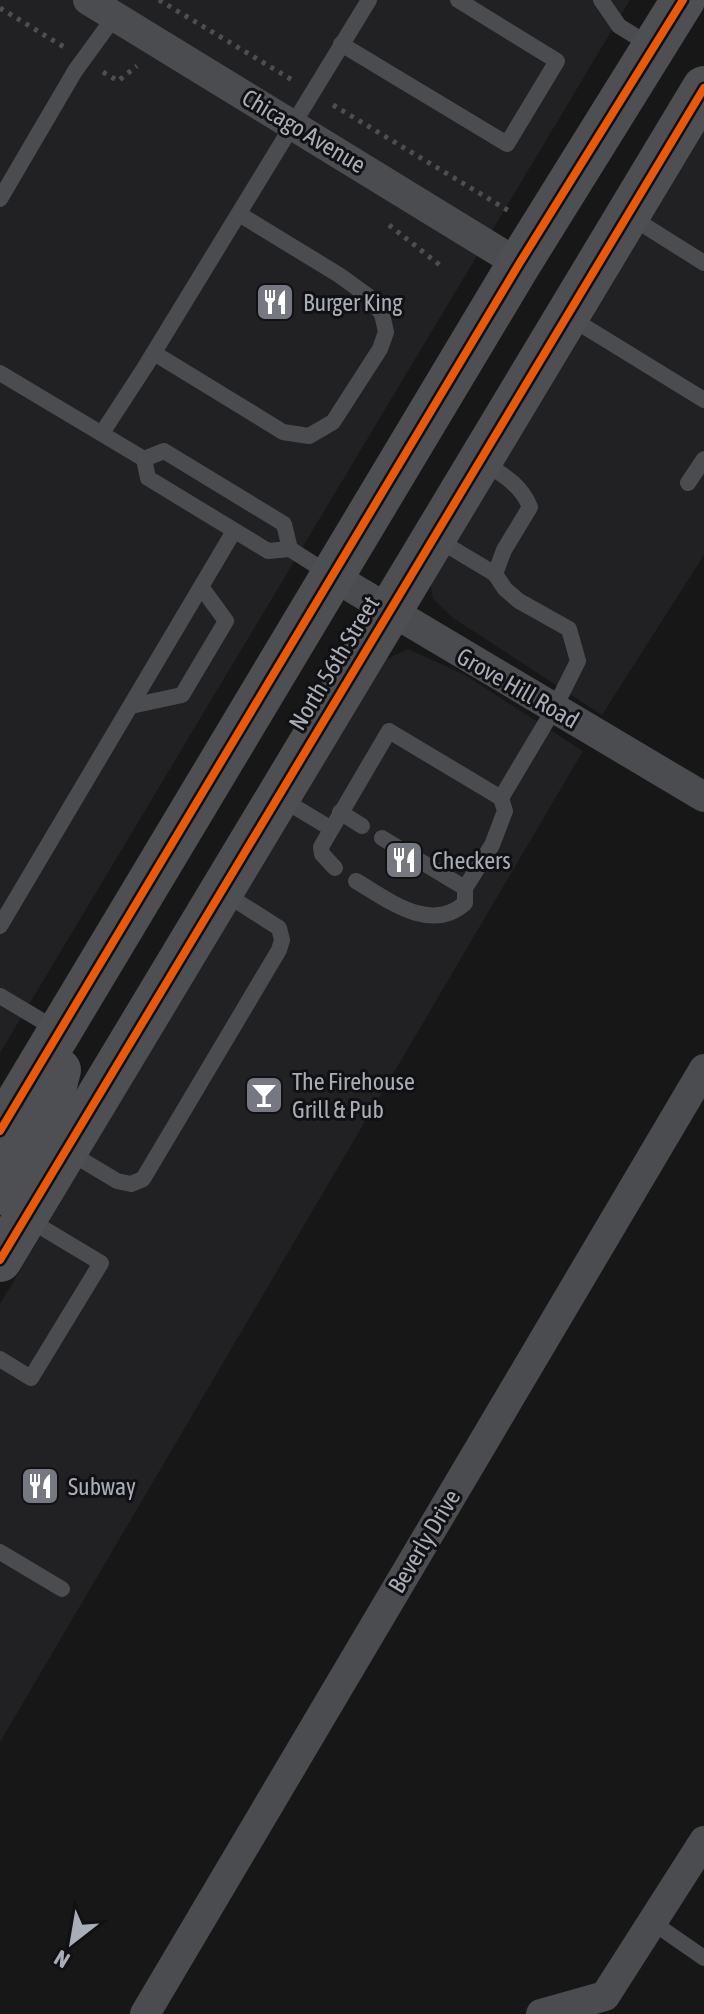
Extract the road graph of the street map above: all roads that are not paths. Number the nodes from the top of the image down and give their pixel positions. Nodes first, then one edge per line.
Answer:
1 (88, 0) edge
2 (369, 0) edge
3 (458, 0) edge
4 (601, 0) edge
5 (683, 0) edge
6 (115, 16) junction
7 (341, 44) junction
8 (654, 47) junction
9 (704, 88) edge
10 (293, 125) junction
11 (0, 199) edge
12 (239, 214) junction
13 (628, 215) junction
14 (704, 263) edge
15 (519, 264) junction
16 (567, 315) junction
17 (154, 353) junction
18 (0, 373) edge
19 (704, 400) edge
20 (102, 433) junction
21 (144, 459) junction
22 (704, 459) edge
23 (479, 460) junction
24 (688, 483) dead end
25 (234, 531) junction
26 (433, 537) junction
27 (290, 549) junction
28 (495, 574) junction
29 (334, 577) junction
30 (202, 588) junction
31 (389, 611) junction
32 (131, 706) junction
33 (554, 709) junction
34 (278, 796) junction
35 (704, 797) edge
36 (501, 798) junction
37 (340, 812) junction
38 (362, 826) dead end
39 (330, 828) junction
40 (382, 838) dead end
41 (335, 868) dead end
42 (356, 881) dead end
43 (465, 888) junction
44 (221, 891) junction
45 (0, 926) edge
46 (0, 996) edge
47 (60, 1031) junction
48 (704, 1069) edge
49 (0, 1131) edge
50 (65, 1151) junction
51 (13, 1205) edge
52 (0, 1260) edge
53 (0, 1359) edge
54 (0, 1552) edge
55 (62, 1589) dead end
56 (704, 1841) edge
57 (652, 1922) junction
58 (704, 1958) edge
59 (607, 2005) edge
60 (145, 2014) edge
61 (541, 2014) edge

1 - 6 street, Chicago Avenue
2 - 7 lane
3 - 7 lane
4 - 8 lane
5 - 8 main road, North 56th Street
6 - 10 street, Chicago Avenue
6 - 11 lane
7 - 10 lane
8 - 15 main road, North 56th Street
9 - 13 main road, North 56th Street
10 - 12 lane
10 - 15 street, Chicago Avenue
12 - 17 lane
12 - 17 lane
13 - 14 lane
13 - 16 main road, North 56th Street
15 - 29 main road, North 56th Street
16 - 19 lane
16 - 23 main road, North 56th Street
17 - 20 lane
18 - 20 lane
20 - 21 lane
21 - 25 lane
21 - 27 lane
22 - 24 lane
23 - 26 main road, North 56th Street
23 - 28 lane
25 - 27 lane
25 - 30 lane
26 - 28 lane
26 - 31 main road, North 56th Street
27 - 29 lane
28 - 33 lane
29 - 31 street, Grove Hill Road
29 - 47 main road, North 56th Street
30 - 32 lane
30 - 32 lane
31 - 33 street, Grove Hill Road
31 - 34 main road, North 56th Street
32 - 45 lane
33 - 35 street, Grove Hill Road
33 - 36 lane
34 - 39 lane
34 - 44 main road, North 56th Street
36 - 37 lane
36 - 43 lane
37 - 38 lane
37 - 39 lane
39 - 41 lane
40 - 43 lane
42 - 43 lane
44 - 50 main road, North 56th Street
44 - 50 lane
46 - 47 lane
47 - 49 main road, North 56th Street
47 - 51 main road
48 - 60 street, Beverly Drive
50 - 51 main road, North 56th Street
51 - 52 main road, North 56th Street
51 - 53 lane
54 - 55 lane
56 - 57 street
57 - 58 lane
57 - 59 street
59 - 61 street

